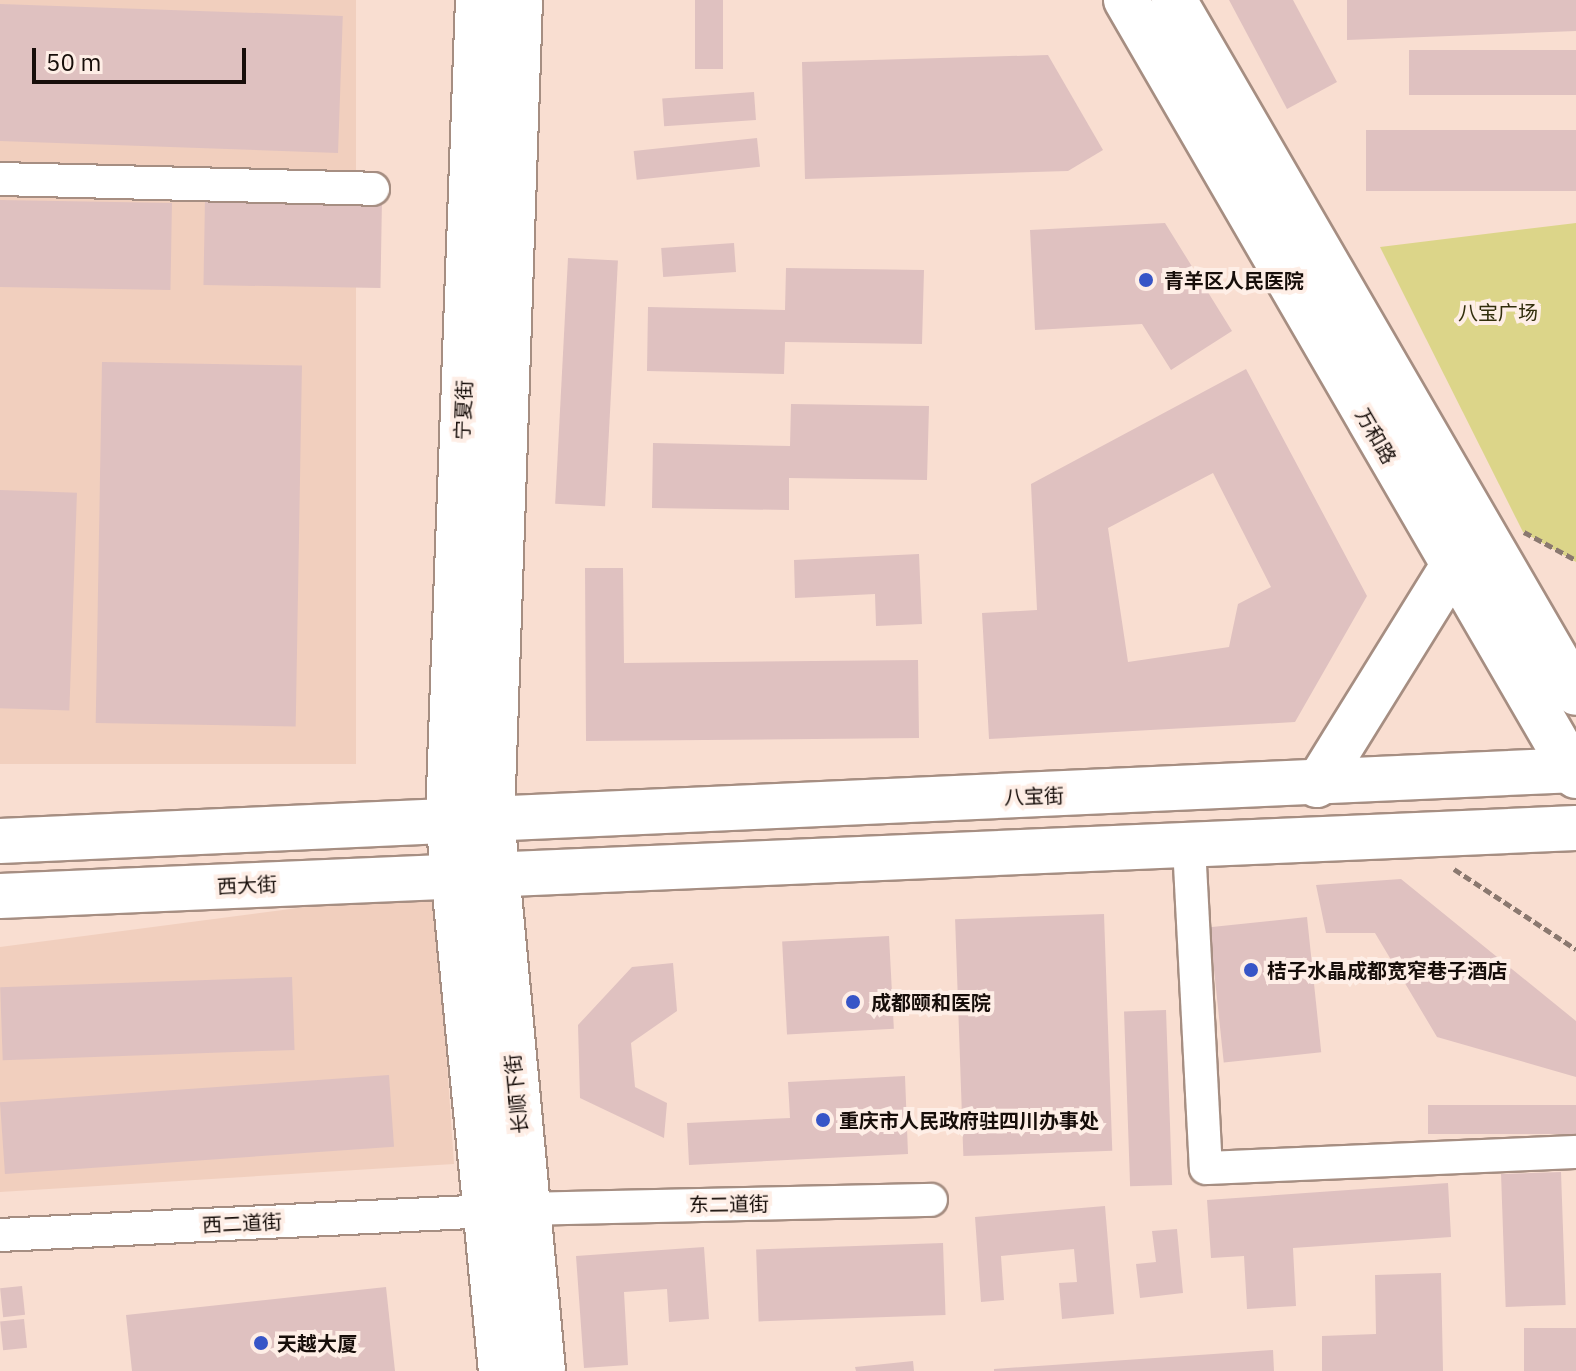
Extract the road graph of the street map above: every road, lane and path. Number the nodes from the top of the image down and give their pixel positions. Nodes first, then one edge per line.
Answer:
1 (478, 0) edge
2 (520, 0) edge
3 (1106, 0) edge
4 (1126, 0) edge
5 (1174, 0) edge
6 (1186, 0) edge
7 (1215, 70) junction
8 (1179, 94) junction
9 (0, 179) edge
10 (373, 189) dead end
11 (1452, 567) junction
12 (1576, 693) edge
13 (1575, 772) edge
14 (1317, 785) junction
15 (492, 817) junction
16 (448, 819) junction
17 (1576, 828) edge
18 (1407, 837) junction
19 (0, 841) edge
20 (1189, 846) junction
21 (473, 874) junction
22 (0, 896) edge
23 (1576, 949) edge
24 (1576, 1152) edge
25 (931, 1200) dead end
26 (527, 1209) junction
27 (483, 1211) junction
28 (0, 1235) edge
29 (501, 1371) edge
30 (543, 1371) edge

1 - 16 main road, 宁夏街
2 - 15 main road
3 - 8 main road, 万和路
4 - 8 main road, 万和路
5 - 7 main road
6 - 7 main road
7 - 12 main road
8 - 11 main road, 万和路
9 - 10 street
11 - 13 main road, 万和路
11 - 14 main road
13 - 14 main road, 八宝街
14 - 15 main road, 八宝街
15 - 16 main road
15 - 21 main road, 长顺下街
16 - 19 main road
16 - 21 main road, 长顺下街
17 - 18 main road
18 - 20 main road
18 - 23 path
20 - 21 main road
20 - 24 street
21 - 22 main road, 西大街
21 - 26 main road, 长顺下街
21 - 27 main road, 长顺下街
25 - 26 street, 东二道街
26 - 30 main road, 长顺下街
27 - 28 street, 西二道街
27 - 29 main road, 长顺下街

